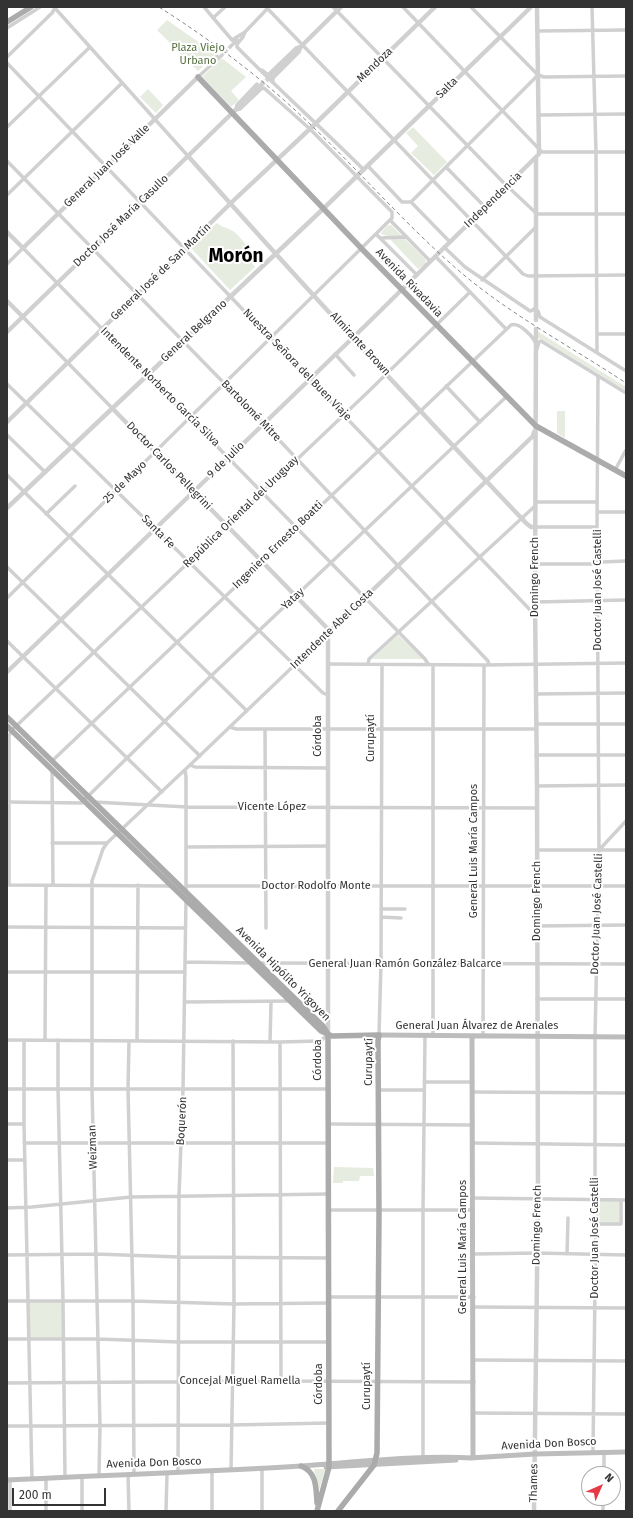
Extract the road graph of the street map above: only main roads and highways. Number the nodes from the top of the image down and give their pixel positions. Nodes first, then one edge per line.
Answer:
1 (32, 7) edge
2 (7, 22) edge
3 (198, 77) road end
4 (626, 476) edge
5 (7, 717) edge
6 (12, 727) edge
7 (85, 800) junction
8 (120, 831) junction
9 (186, 896) junction
10 (328, 1035) junction
11 (379, 1035) junction
12 (472, 1036) junction
13 (626, 1037) edge
14 (626, 1452) edge
15 (473, 1458) junction
16 (375, 1463) junction
17 (329, 1465) junction
18 (301, 1466) junction
19 (9, 1480) edge
20 (318, 1510) edge
21 (338, 1511) edge

1 - 2 main road
3 - 4 main road, Avenida Rivadavia
5 - 6 main road, Avenida Hipólito Yrigoyen
6 - 7 main road, Avenida Hipólito Yrigoyen
6 - 7 main road, Avenida Hipólito Yrigoyen
7 - 8 main road, Avenida Hipólito Yrigoyen
7 - 8 main road, Avenida Hipólito Yrigoyen
8 - 9 main road, Avenida Hipólito Yrigoyen
8 - 9 main road, Avenida Hipólito Yrigoyen
9 - 10 main road, Avenida Hipólito Yrigoyen
9 - 10 main road, Avenida Hipólito Yrigoyen
10 - 11 main road, General Juan Álvarez de Arenales
10 - 17 main road, Córdoba
11 - 12 main road, General Juan Álvarez de Arenales
11 - 16 main road, Curupaytí
12 - 13 main road, General Juan Álvarez de Arenales
12 - 15 main road, General Luis María Campos
14 - 15 main road, Avenida Don Bosco
15 - 16 main road, Avenida Don Bosco
15 - 16 main road, Avenida Don Bosco
16 - 17 main road, Avenida Don Bosco
16 - 21 main road
17 - 18 main road, Avenida Don Bosco
17 - 20 main road, Córdoba
18 - 19 main road, Avenida Don Bosco
18 - 20 main road

